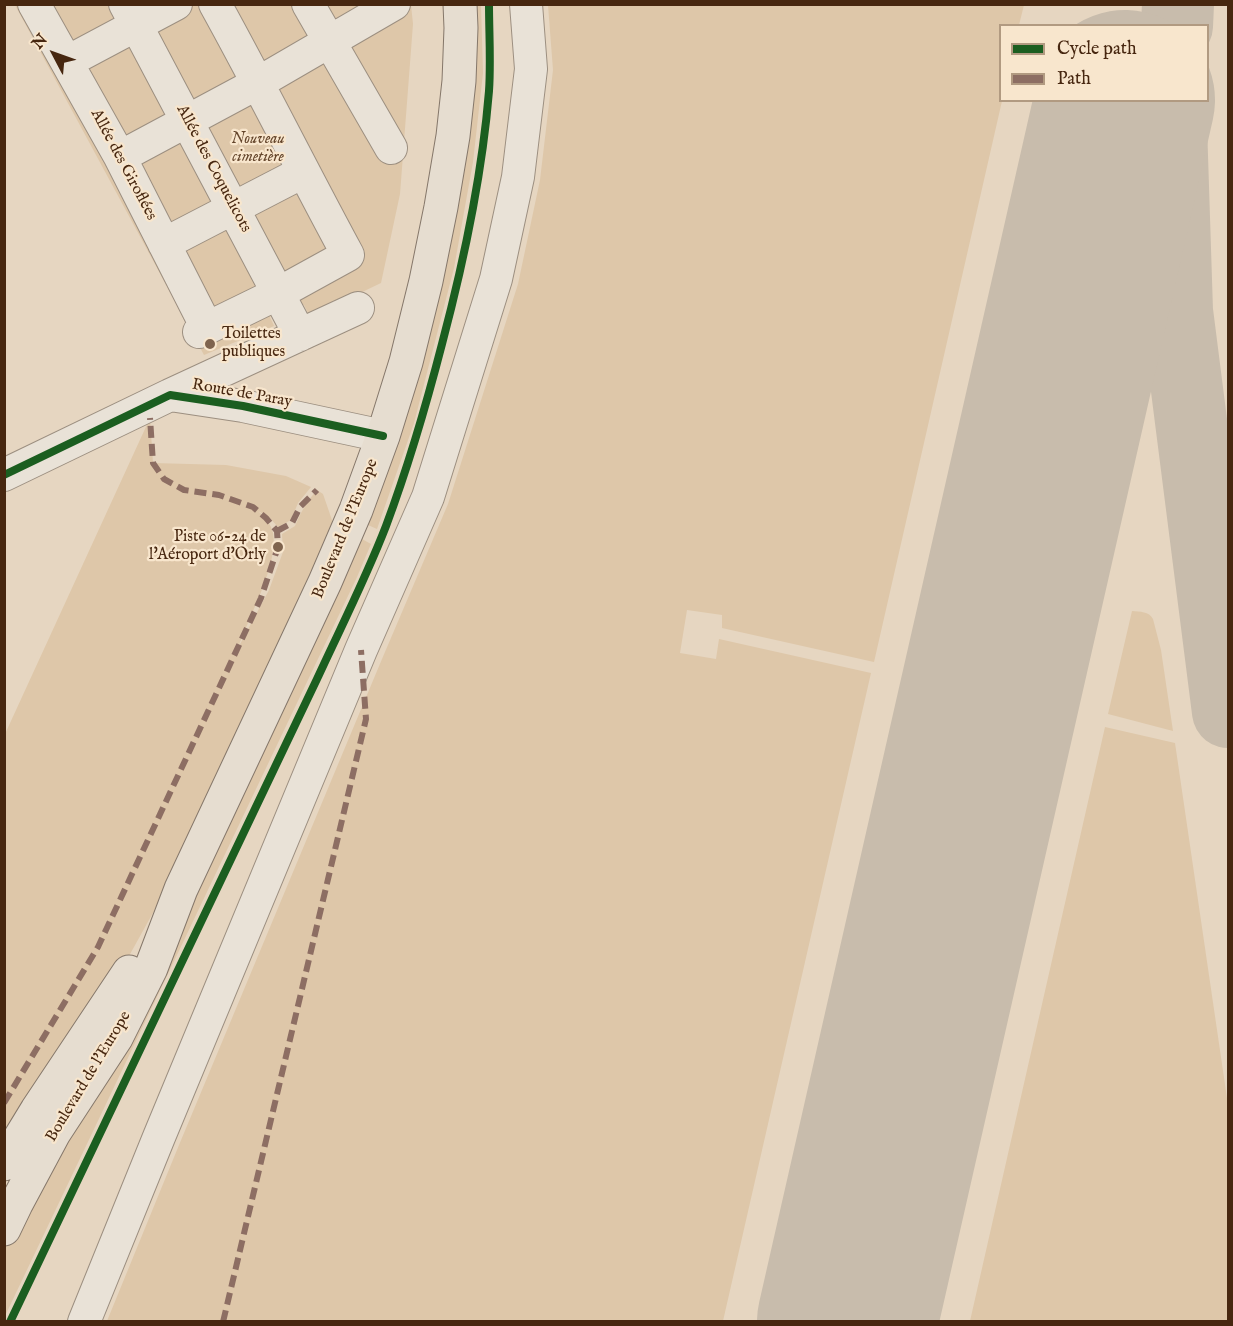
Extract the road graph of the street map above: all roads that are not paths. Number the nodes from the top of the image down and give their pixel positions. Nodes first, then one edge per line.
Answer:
1 (34, 4) edge
2 (176, 4) edge
3 (215, 4) edge
4 (308, 4) edge
5 (394, 4) edge
6 (460, 4) edge
7 (526, 4) edge
8 (130, 15) edge
9 (329, 42) junction
10 (67, 62) junction
11 (258, 83) junction
12 (187, 120) junction
13 (391, 148) dead end
14 (120, 157) junction
15 (303, 172) junction
16 (233, 208) junction
17 (164, 244) junction
18 (279, 294) junction
19 (358, 308) dead end
20 (300, 335) junction
21 (170, 395) junction
22 (383, 436) junction
23 (4, 475) edge
24 (181, 889) junction
25 (4, 1164) edge
26 (4, 1229) edge
27 (84, 1322) edge

1 - 10 street, Allée des Giroflées
2 - 8 street
3 - 11 street, Allée des Giroflées
4 - 9 street
5 - 9 street
6 - 22 main road, Boulevard de l'Europe
7 - 27 street
8 - 10 street
8 - 12 street, Allée des Coquelicots
9 - 11 street
9 - 13 street
10 - 14 street, Allée des Giroflées
11 - 12 street
11 - 15 street, Allée des Giroflées
12 - 14 street
12 - 16 street, Allée des Coquelicots
14 - 17 street, Allée des Giroflées
15 - 16 street
15 - 18 street, Allée des Giroflées
16 - 17 street
16 - 18 street, Allée des Coquelicots
17 - 18 street, Allée des Giroflées
18 - 20 street, Allée des Coquelicots
19 - 20 street, Route de Paray
20 - 21 street, Route de Paray
21 - 22 street, Route de Paray
21 - 23 street, Route de Paray
22 - 24 main road, Boulevard de l'Europe
24 - 25 main road, Boulevard de l'Europe
24 - 26 main road, Boulevard de l'Europe

